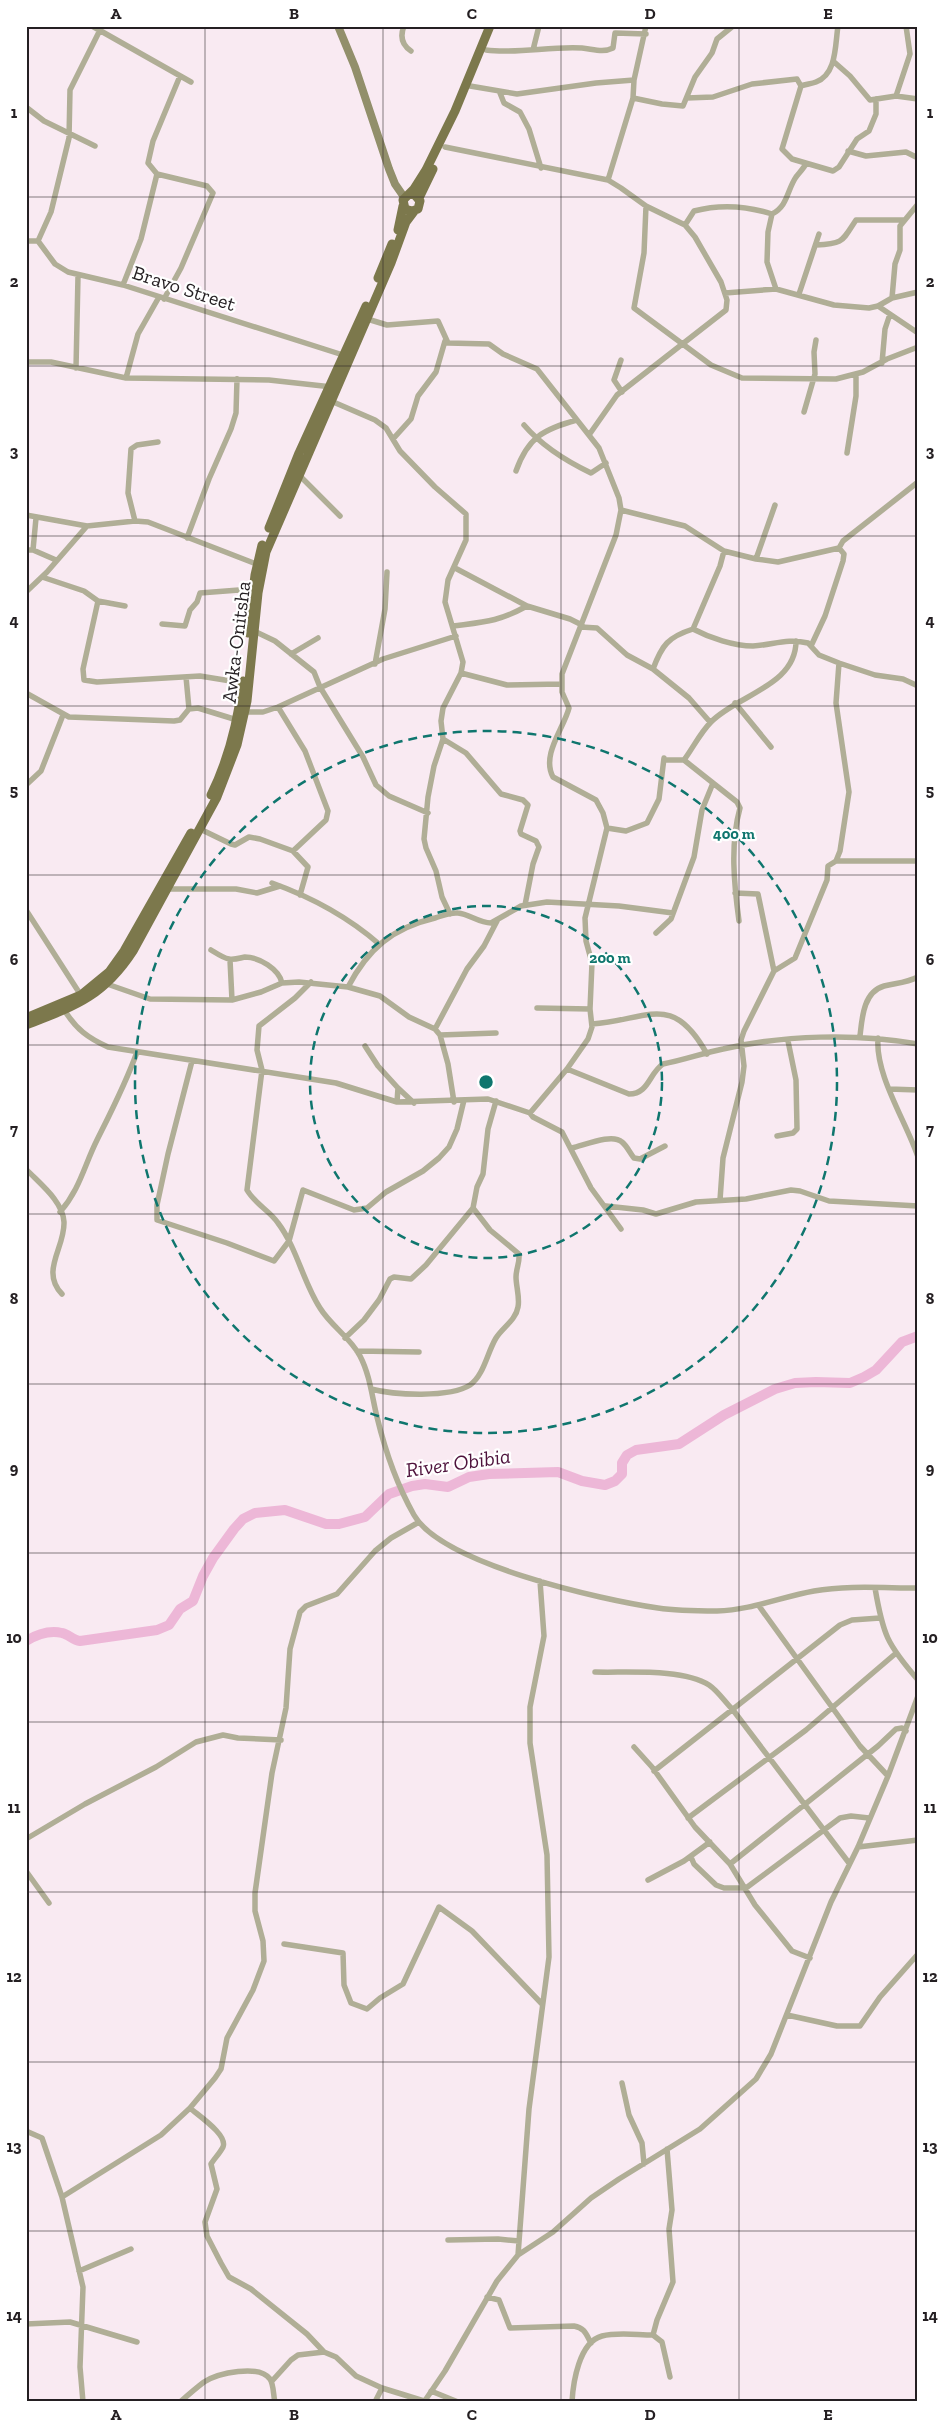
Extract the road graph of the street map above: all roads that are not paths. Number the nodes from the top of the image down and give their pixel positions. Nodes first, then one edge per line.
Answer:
1 (92, 26) edge
2 (338, 26) edge
3 (404, 26) edge
4 (490, 26) edge
5 (495, 26) edge
6 (539, 26) edge
7 (646, 26) edge
8 (733, 26) edge
9 (838, 26) edge
10 (906, 26) edge
11 (100, 30) junction
12 (646, 34) junction
13 (486, 50) junction
14 (533, 50) junction
15 (411, 51) dead end
16 (833, 61) junction
17 (180, 76) junction
18 (634, 80) junction
19 (191, 82) dead end
20 (470, 86) junction
21 (801, 86) junction
22 (500, 93) junction
23 (896, 96) junction
24 (633, 98) junction
25 (687, 98) junction
26 (876, 99) junction
27 (918, 99) edge
28 (26, 107) edge
29 (69, 132) junction
30 (95, 146) dead end
31 (445, 147) junction
32 (848, 151) junction
33 (918, 158) edge
34 (806, 164) junction
35 (541, 168) junction
36 (157, 174) junction
37 (608, 180) junction
38 (419, 198) junction
39 (406, 199) junction
40 (918, 204) edge
41 (646, 206) junction
42 (416, 210) junction
43 (772, 214) junction
44 (904, 220) junction
45 (685, 225) junction
46 (819, 234) dead end
47 (26, 240) edge
48 (38, 241) junction
49 (816, 245) junction
50 (78, 276) junction
51 (123, 285) junction
52 (776, 288) junction
53 (918, 292) edge
54 (725, 293) junction
55 (799, 294) junction
56 (161, 298) junction
57 (892, 298) junction
58 (878, 306) junction
59 (890, 314) junction
60 (364, 318) junction
61 (918, 334) edge
62 (816, 340) dead end
63 (445, 341) junction
64 (683, 343) junction
65 (918, 347) edge
66 (343, 355) junction
67 (621, 360) dead end
68 (26, 362) edge
69 (882, 363) junction
70 (76, 368) junction
71 (856, 374) junction
72 (126, 378) junction
73 (237, 379) junction
74 (813, 380) junction
75 (333, 387) junction
76 (622, 392) junction
77 (331, 401) junction
78 (804, 412) dead end
79 (577, 420) junction
80 (524, 425) dead end
81 (589, 435) junction
82 (534, 438) junction
83 (393, 439) junction
84 (158, 442) dead end
85 (847, 453) dead end
86 (606, 463) junction
87 (516, 471) dead end
88 (299, 475) junction
89 (917, 483) edge
90 (775, 504) dead end
91 (621, 510) junction
92 (26, 515) edge
93 (340, 516) dead end
94 (36, 518) junction
95 (136, 521) junction
96 (87, 526) junction
97 (187, 538) junction
98 (839, 548) junction
99 (30, 550) edge
100 (724, 551) junction
101 (756, 559) junction
102 (56, 560) junction
103 (260, 565) junction
104 (455, 568) junction
105 (387, 572) dead end
106 (42, 577) junction
107 (26, 592) edge
108 (252, 593) junction
109 (98, 601) junction
110 (125, 606) dead end
111 (527, 606) junction
112 (162, 624) dead end
113 (452, 626) junction
114 (581, 626) junction
115 (693, 629) junction
116 (254, 631) junction
117 (456, 636) junction
118 (318, 638) dead end
119 (796, 641) junction
120 (811, 646) junction
121 (291, 654) junction
122 (839, 663) junction
123 (375, 664) junction
124 (653, 669) junction
125 (462, 673) junction
126 (186, 677) junction
127 (243, 684) junction
128 (560, 684) junction
129 (918, 686) edge
130 (320, 687) junction
131 (26, 693) edge
132 (734, 703) junction
133 (278, 708) junction
134 (189, 709) junction
135 (245, 712) junction
136 (63, 715) junction
137 (237, 720) junction
138 (710, 722) junction
139 (443, 739) junction
140 (771, 747) dead end
141 (684, 760) junction
142 (713, 783) junction
143 (26, 785) edge
144 (428, 813) junction
145 (607, 828) junction
146 (200, 829) junction
147 (294, 851) junction
148 (836, 861) junction
149 (918, 861) edge
150 (272, 883) dead end
151 (280, 886) junction
152 (166, 889) junction
153 (735, 893) junction
154 (300, 895) junction
155 (586, 904) junction
156 (525, 905) junction
157 (26, 910) edge
158 (673, 913) junction
159 (450, 914) junction
160 (497, 921) junction
161 (739, 921) dead end
162 (656, 933) dead end
163 (379, 944) junction
164 (211, 950) dead end
165 (230, 960) junction
166 (774, 971) junction
167 (918, 977) edge
168 (311, 982) junction
169 (282, 983) junction
170 (107, 984) junction
171 (348, 987) junction
172 (82, 998) junction
173 (232, 1000) junction
174 (538, 1008) dead end
175 (590, 1009) junction
176 (65, 1010) junction
177 (26, 1018) edge
178 (592, 1024) junction
179 (26, 1025) edge
180 (436, 1029) junction
181 (496, 1033) dead end
182 (440, 1035) junction
183 (860, 1036) junction
184 (878, 1038) junction
185 (788, 1041) junction
186 (918, 1044) edge
187 (365, 1046) dead end
188 (743, 1046) junction
189 (137, 1052) junction
190 (707, 1054) junction
191 (192, 1061) junction
192 (567, 1069) junction
193 (262, 1070) junction
194 (398, 1088) junction
195 (889, 1089) junction
196 (918, 1090) edge
197 (464, 1100) junction
198 (496, 1101) junction
199 (397, 1102) junction
200 (454, 1102) junction
201 (414, 1103) junction
202 (530, 1113) junction
203 (778, 1136) dead end
204 (665, 1146) dead end
205 (572, 1148) junction
206 (918, 1157) edge
207 (26, 1169) edge
208 (720, 1200) junction
209 (606, 1206) junction
210 (918, 1206) edge
211 (474, 1208) junction
212 (60, 1212) junction
213 (621, 1229) dead end
214 (289, 1241) junction
215 (62, 1294) dead end
216 (345, 1338) junction
217 (357, 1351) junction
218 (419, 1352) dead end
219 (371, 1389) junction
220 (419, 1522) junction
221 (540, 1581) junction
222 (875, 1588) junction
223 (918, 1588) edge
224 (759, 1606) junction
225 (880, 1618) junction
226 (895, 1654) junction
227 (797, 1660) junction
228 (595, 1672) dead end
229 (918, 1680) edge
230 (918, 1696) edge
231 (834, 1708) junction
232 (732, 1710) junction
233 (906, 1730) junction
234 (281, 1740) junction
235 (634, 1747) dead end
236 (869, 1753) junction
237 (768, 1757) junction
238 (654, 1771) junction
239 (888, 1776) junction
240 (805, 1803) junction
241 (688, 1818) junction
242 (869, 1818) junction
243 (824, 1828) junction
244 (26, 1839) edge
245 (918, 1840) edge
246 (710, 1842) junction
247 (858, 1847) junction
248 (691, 1857) junction
249 (850, 1863) junction
250 (730, 1864) junction
251 (26, 1871) edge
252 (648, 1880) dead end
253 (746, 1888) junction
254 (49, 1903) dead end
255 (284, 1944) dead end
256 (918, 1954) edge
257 (810, 1958) junction
258 (542, 2004) junction
259 (787, 2015) junction
260 (622, 2083) dead end
261 (190, 2108) junction
262 (26, 2131) edge
263 (667, 2149) junction
264 (644, 2164) junction
265 (62, 2198) junction
266 (448, 2240) dead end
267 (519, 2242) junction
268 (131, 2249) dead end
269 (518, 2255) junction
270 (78, 2271) junction
271 (487, 2297) junction
272 (26, 2324) edge
273 (81, 2325) junction
274 (653, 2335) junction
275 (137, 2342) dead end
276 (592, 2343) junction
277 (324, 2352) junction
278 (670, 2377) dead end
279 (272, 2381) junction
280 (382, 2388) junction
281 (431, 2391) junction
282 (83, 2402) edge
283 (180, 2402) edge
284 (275, 2402) edge
285 (375, 2402) edge
286 (424, 2402) edge
287 (458, 2402) edge
288 (572, 2402) edge

1 - 11 street
2 - 39 main road
3 - 15 street
4 - 39 main road, Awka-Onitsha
5 - 13 main road, Awka-Onitsha
6 - 14 street
7 - 12 street
8 - 25 street
9 - 16 street
10 - 23 street
11 - 17 street
11 - 29 street
12 - 14 street
12 - 18 street
13 - 14 street
13 - 20 main road, Awka-Onitsha
16 - 21 street
16 - 26 street
17 - 19 street
17 - 36 street
18 - 22 street
18 - 24 street
20 - 22 street
20 - 31 main road, Awka-Onitsha
21 - 25 street
21 - 34 street
22 - 35 street
23 - 26 street
23 - 27 street
24 - 25 street
24 - 37 street
26 - 32 street
28 - 29 street
29 - 30 street
29 - 48 street
31 - 35 street
31 - 38 main road, Awka-Onitsha
32 - 33 street
32 - 34 street
34 - 43 street
35 - 37 street
36 - 51 street
36 - 56 street
37 - 41 street
38 - 39 main road
38 - 42 main road, Awka-Onitsha
39 - 42 main road
39 - 60 main road, Awka-Onitsha
40 - 44 street
41 - 45 street
41 - 64 street
42 - 60 main road, Awka-Onitsha
43 - 45 street
43 - 52 street
44 - 49 street
44 - 57 street
45 - 54 street
46 - 49 street
47 - 48 street
48 - 50 street, Bravo Street
49 - 55 street
50 - 51 street, Bravo Street
50 - 70 street
51 - 56 street, Bravo Street
52 - 54 street
52 - 55 street
53 - 57 street
54 - 64 street
55 - 58 street
56 - 66 street, Bravo Street
56 - 72 street
57 - 58 street
58 - 59 street
59 - 61 street
59 - 69 street
60 - 63 street
60 - 66 main road, Awka-Onitsha
60 - 75 main road, Awka-Onitsha
62 - 74 street
63 - 79 street
63 - 83 street
64 - 74 street
64 - 76 street
65 - 69 street
66 - 75 main road, Awka-Onitsha
67 - 76 street
68 - 70 street
69 - 71 street
70 - 72 street
71 - 74 street
71 - 85 street
72 - 73 street
73 - 75 street
73 - 97 street
74 - 78 street
75 - 77 main road, Awka-Onitsha
75 - 103 main road, Awka-Onitsha
76 - 81 street
77 - 83 street
77 - 88 main road, Awka-Onitsha
79 - 81 street
79 - 82 street
80 - 82 street
81 - 86 street
82 - 86 street
82 - 87 street
83 - 104 street
84 - 95 street
86 - 91 street
88 - 93 street
88 - 103 main road, Awka-Onitsha
89 - 98 street
90 - 101 street
91 - 100 street
91 - 114 street
92 - 94 street
94 - 96 street
94 - 99 street
95 - 96 street
95 - 97 street
96 - 102 street
97 - 103 street
98 - 101 street
98 - 120 street
99 - 102 street
100 - 101 street
100 - 115 street
102 - 106 street
103 - 108 main road, Awka-Onitsha
103 - 116 main road, Awka-Onitsha
104 - 111 street
104 - 113 street
105 - 123 street
106 - 107 street
106 - 109 street
108 - 112 street
108 - 127 main road, Awka-Onitsha
109 - 110 street
109 - 126 street
111 - 113 street
111 - 114 street
113 - 117 street
114 - 124 street
114 - 128 street
115 - 119 street
115 - 124 street
116 - 121 street
116 - 135 main road, Awka-Onitsha
117 - 123 street
117 - 125 street
118 - 121 street
119 - 120 street
119 - 132 street
120 - 122 street
121 - 130 street
122 - 129 street
122 - 148 street
123 - 130 street
124 - 138 street
125 - 128 street
125 - 139 street
126 - 127 street
126 - 134 street
127 - 137 main road, Awka-Onitsha
128 - 145 street
130 - 133 street
130 - 144 street
131 - 136 street
132 - 138 street
132 - 140 street
133 - 135 street
133 - 147 street
134 - 136 street
134 - 137 street
135 - 146 main road, Awka-Onitsha
136 - 143 street
137 - 172 main road, Awka-Onitsha
138 - 141 street
139 - 144 street
139 - 156 street
141 - 142 street
141 - 145 street
142 - 153 street
142 - 158 street
144 - 159 street
145 - 155 street
146 - 147 street
146 - 152 main road, Awka-Onitsha
147 - 154 street
148 - 149 street
148 - 166 street
150 - 151 street
151 - 152 street
151 - 154 street
152 - 170 main road, Awka-Onitsha
153 - 161 street
153 - 166 street
154 - 163 street
155 - 156 street
155 - 158 street
155 - 175 street
156 - 160 street
157 - 172 street
158 - 162 street
159 - 160 street
159 - 163 street
160 - 180 street
163 - 171 street
164 - 165 street
165 - 169 street
165 - 173 street
166 - 188 street
167 - 183 street
168 - 169 street
168 - 171 street
168 - 193 street
169 - 173 street
170 - 172 main road, Awka-Onitsha
170 - 173 street
171 - 180 street
172 - 176 main road, Awka-Onitsha
172 - 177 main road, Awka-Onitsha
174 - 175 street
175 - 178 street
176 - 179 main road, Awka-Onitsha
176 - 189 street
178 - 190 street
178 - 192 street
180 - 182 street
181 - 182 street
182 - 200 street
183 - 184 street
183 - 185 street
184 - 186 street
184 - 195 street
185 - 188 street
185 - 203 street
187 - 194 street
188 - 190 street
188 - 208 street
189 - 191 street
189 - 212 street
190 - 192 street
191 - 193 street
191 - 214 street
192 - 202 street
193 - 199 street
193 - 214 street
194 - 199 street
194 - 201 street
195 - 196 street
195 - 206 street
197 - 198 street
197 - 200 street
197 - 214 street
198 - 202 street
198 - 211 street
199 - 201 street
200 - 201 street
202 - 205 street
204 - 205 street
205 - 209 street
207 - 212 street
208 - 209 street
208 - 210 street
209 - 213 street
211 - 216 street
211 - 219 street
212 - 215 street
214 - 216 street
216 - 217 street
217 - 218 street
217 - 219 street
219 - 220 street
220 - 221 street
220 - 234 street
221 - 224 street
221 - 258 street
222 - 223 street
222 - 224 street
222 - 225 street
224 - 227 street
225 - 226 street
225 - 227 street
226 - 229 street
226 - 231 street
227 - 231 street
227 - 232 street
228 - 232 street
230 - 233 street
231 - 236 street
231 - 237 street
232 - 237 street
232 - 238 street
233 - 236 street
233 - 239 street
234 - 244 street
234 - 261 street
235 - 238 street
236 - 239 street
236 - 240 street
237 - 240 street
237 - 241 street
238 - 241 street
239 - 242 street
240 - 243 street
240 - 250 street
241 - 246 street
242 - 243 street
242 - 247 street
243 - 249 street
243 - 253 street
245 - 247 street
246 - 248 street
246 - 250 street
247 - 249 street
248 - 252 street
248 - 253 street
249 - 257 street
250 - 253 street
251 - 254 street
253 - 257 street
255 - 258 street
256 - 259 street
257 - 259 street
258 - 267 street
259 - 263 street
260 - 264 street
261 - 265 street
261 - 277 street
262 - 265 street
263 - 264 street
263 - 274 street
264 - 269 street
265 - 270 street
266 - 267 street
267 - 269 street
268 - 270 street
269 - 271 street
270 - 273 street
271 - 276 street
271 - 281 street
272 - 273 street
273 - 275 street
273 - 282 street
274 - 276 street
274 - 278 street
276 - 288 street
277 - 279 street
277 - 280 street
279 - 283 street
279 - 284 street
280 - 285 street
280 - 286 street
281 - 286 street
281 - 287 street

